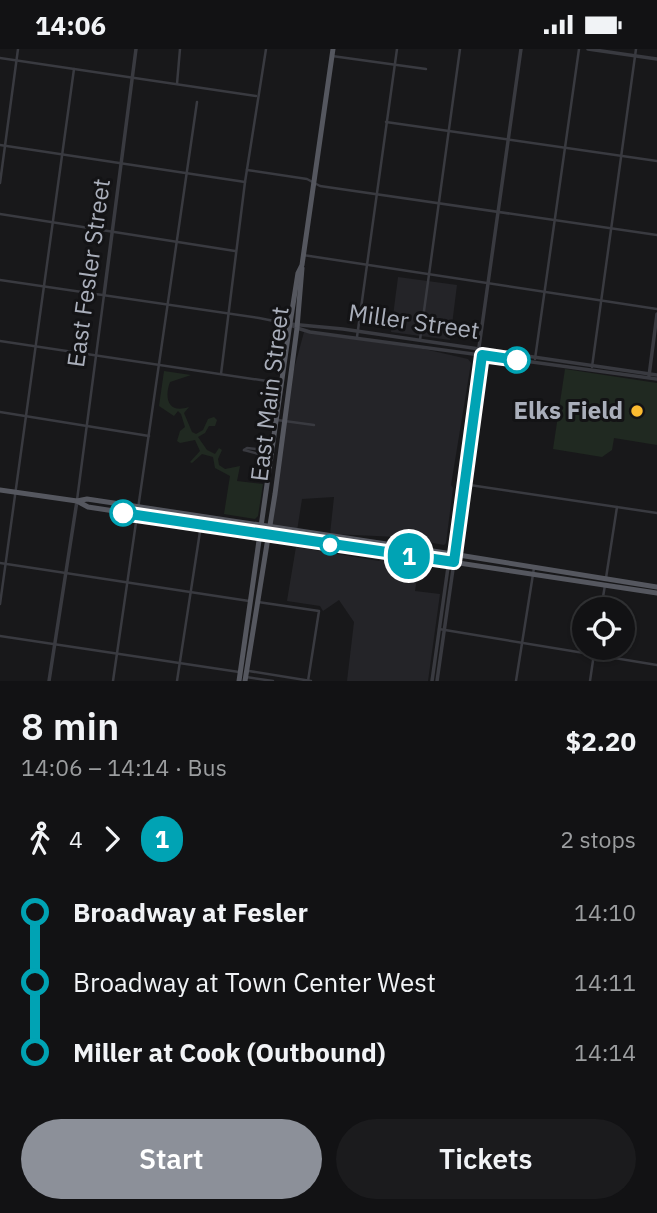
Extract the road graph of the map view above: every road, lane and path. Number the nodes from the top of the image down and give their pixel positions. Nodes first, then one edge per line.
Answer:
1 (18, 49) edge
2 (135, 49) edge
3 (180, 49) edge
4 (266, 49) edge
5 (397, 49) edge
6 (460, 49) edge
7 (521, 49) edge
8 (579, 49) edge
9 (588, 49) edge
10 (636, 49) edge
11 (333, 52) edge
12 (635, 56) junction
13 (0, 58) edge
14 (657, 59) edge
15 (16, 60) junction
16 (394, 65) junction
17 (74, 69) junction
18 (426, 69) dead end
19 (134, 77) junction
20 (177, 84) junction
21 (257, 96) junction
22 (197, 102) dead end
23 (386, 122) junction
24 (449, 131) junction
25 (508, 139) junction
26 (2, 145) edge
27 (565, 148) junction
28 (62, 155) junction
29 (621, 156) junction
30 (657, 161) edge
31 (121, 163) junction
32 (247, 170) junction
33 (187, 173) junction
34 (313, 181) junction
35 (245, 182) junction
36 (0, 183) edge
37 (377, 193) junction
38 (439, 202) junction
39 (498, 211) junction
40 (0, 214) edge
41 (555, 219) junction
42 (53, 222) junction
43 (611, 228) junction
44 (112, 232) junction
45 (657, 235) edge
46 (178, 243) junction
47 (236, 251) junction
48 (303, 255) junction
49 (367, 265) junction
50 (429, 274) junction
51 (0, 280) edge
52 (488, 283) junction
53 (44, 287) junction
54 (544, 292) junction
55 (104, 295) junction
56 (601, 301) junction
57 (168, 306) junction
58 (657, 309) edge
59 (228, 314) junction
60 (657, 314) edge
61 (295, 325) junction
62 (358, 331) junction
63 (357, 338) junction
64 (420, 340) junction
65 (0, 341) edge
66 (37, 346) junction
67 (478, 351) junction
68 (96, 355) junction
69 (482, 355) junction
70 (535, 360) junction
71 (158, 365) junction
72 (592, 368) junction
73 (221, 374) junction
74 (649, 376) junction
75 (657, 377) edge
76 (281, 383) junction
77 (0, 412) edge
78 (27, 416) junction
79 (468, 417) junction
80 (473, 418) junction
81 (277, 420) junction
82 (285, 421) junction
83 (314, 425) dead end
84 (87, 426) junction
85 (149, 436) junction
86 (272, 454) junction
87 (459, 483) junction
88 (465, 485) junction
89 (0, 490) edge
90 (17, 492) junction
91 (77, 501) junction
92 (139, 507) junction
93 (617, 507) junction
94 (657, 513) edge
95 (138, 515) junction
96 (201, 525) junction
97 (262, 526) junction
98 (270, 527) junction
99 (261, 534) junction
100 (268, 536) junction
101 (453, 554) junction
102 (452, 562) junction
103 (0, 563) edge
104 (6, 564) junction
105 (256, 565) junction
106 (534, 571) junction
107 (66, 573) junction
108 (605, 582) junction
109 (129, 583) junction
110 (657, 587) edge
111 (191, 593) junction
112 (657, 593) edge
113 (603, 597) edge
114 (251, 602) junction
115 (258, 603) junction
116 (0, 604) edge
117 (442, 630) junction
118 (0, 636) edge
119 (252, 637) junction
120 (522, 642) junction
121 (55, 644) junction
122 (572, 652) edge
123 (118, 654) junction
124 (593, 660) edge
125 (626, 660) edge
126 (179, 663) junction
127 (657, 665) edge
128 (245, 675) edge
129 (49, 681) edge
130 (113, 681) edge
131 (177, 681) edge
132 (239, 681) edge
133 (273, 681) edge
134 (309, 681) edge
135 (432, 681) edge
136 (437, 681) edge
137 (516, 681) edge
138 (590, 681) edge

1 - 15 street
2 - 19 street, East Fesler Street
3 - 20 street
4 - 21 street
5 - 16 street
6 - 24 street
7 - 25 street
8 - 27 street
9 - 12 street
10 - 12 street
11 - 16 street
11 - 34 main road, East Main Street
12 - 14 street
12 - 29 street
13 - 15 street
15 - 17 street
15 - 26 street
16 - 18 street
16 - 23 street
17 - 19 street
17 - 28 street
19 - 20 street
19 - 31 street, East Fesler Street
20 - 21 street
21 - 32 street
22 - 33 street
23 - 24 street
23 - 37 street
24 - 25 street
24 - 38 street
25 - 27 street
25 - 39 street
26 - 28 street
26 - 36 street
27 - 29 street
27 - 41 street
28 - 31 street
28 - 42 street
29 - 30 street
29 - 43 street
31 - 33 street
31 - 44 street, East Fesler Street
32 - 34 street
32 - 35 street
33 - 35 street
33 - 46 street
34 - 37 street
34 - 48 main road, East Main Street
35 - 47 street
37 - 38 street
37 - 49 street
38 - 39 street
38 - 50 street
39 - 41 street
39 - 52 street
40 - 42 street
41 - 43 street
41 - 54 street
42 - 44 street
42 - 53 street
43 - 45 street
43 - 56 street
44 - 46 street
44 - 55 street, East Fesler Street
46 - 47 street
46 - 57 street
47 - 59 street
48 - 49 street
48 - 61 main road, East Main Street
49 - 50 street
49 - 62 street
50 - 52 street
50 - 64 street
51 - 53 street
52 - 54 street
52 - 67 street
53 - 55 street
53 - 66 street
54 - 56 street
54 - 70 street
55 - 57 street
55 - 68 street, East Fesler Street
56 - 58 street
56 - 72 street
57 - 59 street
57 - 71 street
59 - 61 street
59 - 73 street
60 - 74 street
61 - 62 street, Miller Street
61 - 63 street, Miller Street
61 - 76 main road, East Main Street
61 - 82 main road, East Main Street
62 - 63 street
62 - 64 street, Miller Street
63 - 67 street, Miller Street
64 - 67 street, Miller Street
65 - 66 street
66 - 68 street
66 - 78 street
67 - 69 street
67 - 70 street, Miller Street
67 - 79 street
68 - 71 street
68 - 84 street, East Fesler Street
69 - 70 street, Miller Street
69 - 80 street
70 - 72 street, Miller Street
71 - 73 street
71 - 85 street
72 - 74 street, Miller Street
73 - 76 street
74 - 75 street, Miller Street
76 - 81 main road, East Main Street
77 - 78 street
78 - 84 street
78 - 90 street
79 - 80 street
79 - 87 street
80 - 88 street
81 - 82 street
81 - 86 main road, East Main Street
82 - 83 street
82 - 98 main road, East Main Street
84 - 85 street
84 - 91 street, East Fesler Street
85 - 92 street
86 - 86 street
86 - 97 main road, East Main Street
87 - 88 street
87 - 101 street
88 - 93 street
88 - 101 street
89 - 90 main road
90 - 91 main road
90 - 104 street
91 - 92 main road
91 - 95 main road
91 - 107 street
92 - 95 street
92 - 97 main road
93 - 94 street
93 - 108 street
95 - 96 main road
95 - 109 street
96 - 99 main road
96 - 111 street
97 - 98 main road
97 - 99 main road, East Main Street
98 - 100 main road, East Main Street
98 - 101 main road
99 - 100 main road
99 - 105 main road, East Main Street
100 - 102 main road
100 - 115 main road, East Main Street
101 - 102 street
101 - 106 main road
102 - 106 main road
102 - 117 street
103 - 104 street
104 - 107 street
104 - 116 street
105 - 114 main road
105 - 115 main road
106 - 108 main road
106 - 120 street
107 - 109 street
107 - 121 street
108 - 110 main road
108 - 112 main road
108 - 113 street
109 - 111 street
109 - 123 street
111 - 114 street
111 - 126 street
114 - 119 main road
114 - 128 main road
115 - 119 main road
115 - 134 street
117 - 120 street
117 - 135 street
117 - 136 street
118 - 121 street
119 - 128 main road
120 - 122 street
120 - 137 street
121 - 123 street
121 - 129 street
123 - 126 street
123 - 130 street
124 - 138 street
125 - 127 street
126 - 128 street
126 - 131 street
128 - 132 main road
128 - 133 street
128 - 134 street

